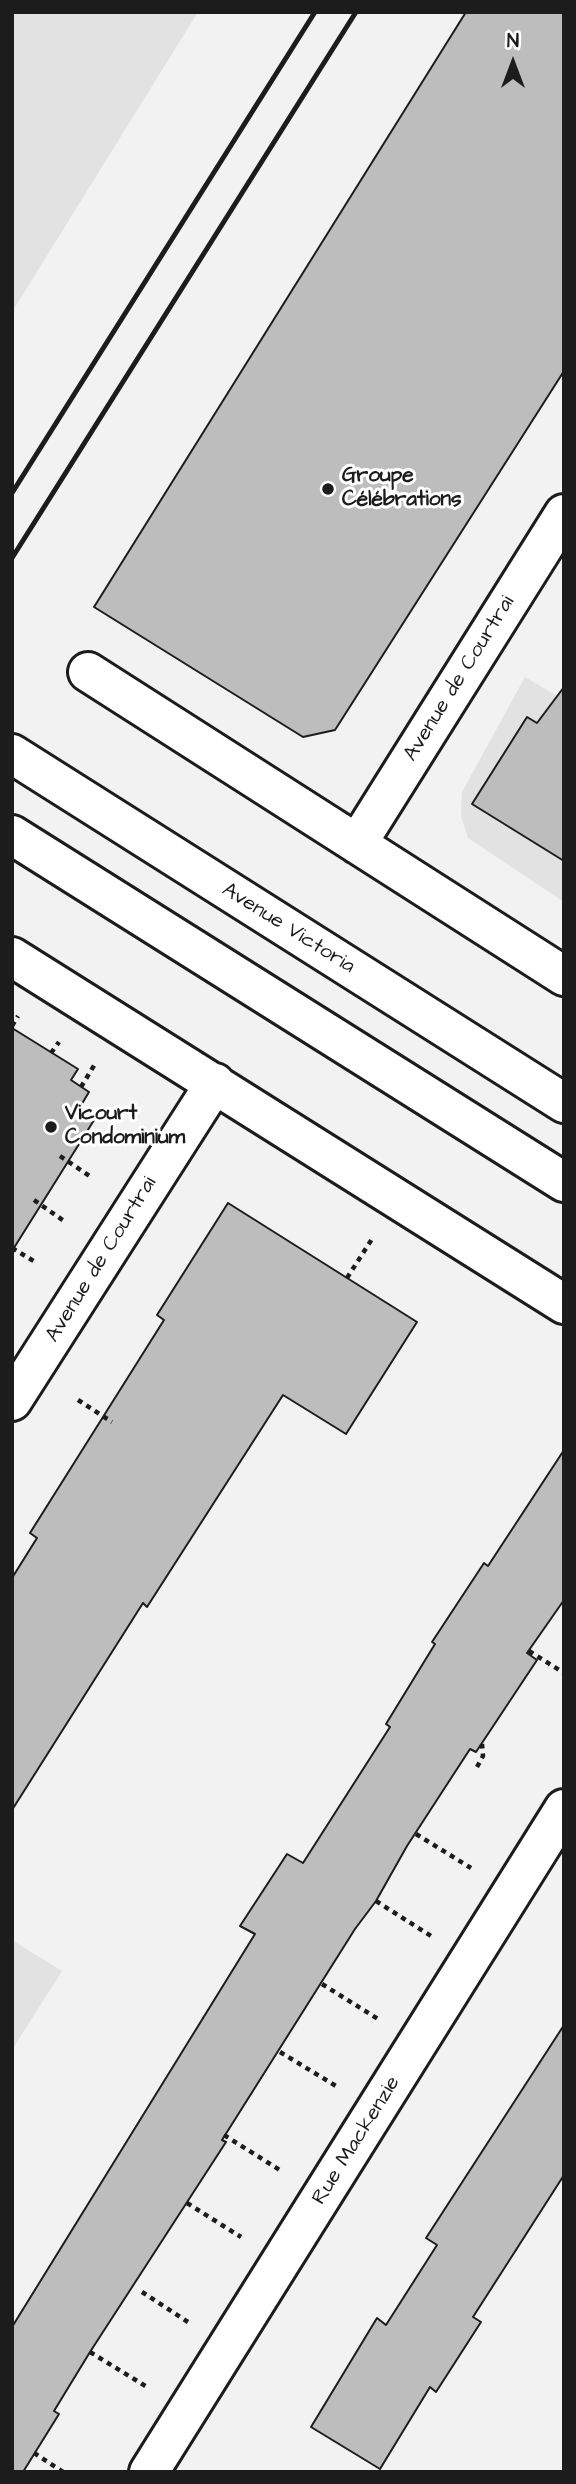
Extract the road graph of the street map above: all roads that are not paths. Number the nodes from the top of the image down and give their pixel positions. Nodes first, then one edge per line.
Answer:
1 (564, 514) edge
2 (88, 672) dead end
3 (12, 754) edge
4 (12, 835) edge
5 (357, 844) junction
6 (12, 957) edge
7 (564, 976) edge
8 (215, 1083) junction
9 (564, 1102) edge
10 (564, 1182) edge
11 (564, 1304) edge
12 (12, 1401) edge
13 (564, 1809) edge
14 (149, 2472) edge

1 - 5 street, Avenue de Courtrai
2 - 5 street
3 - 9 street, Avenue Victoria
4 - 10 street
5 - 7 street
6 - 8 street
8 - 11 street
8 - 12 street, Avenue de Courtrai
13 - 14 street, Rue Mackenzie

